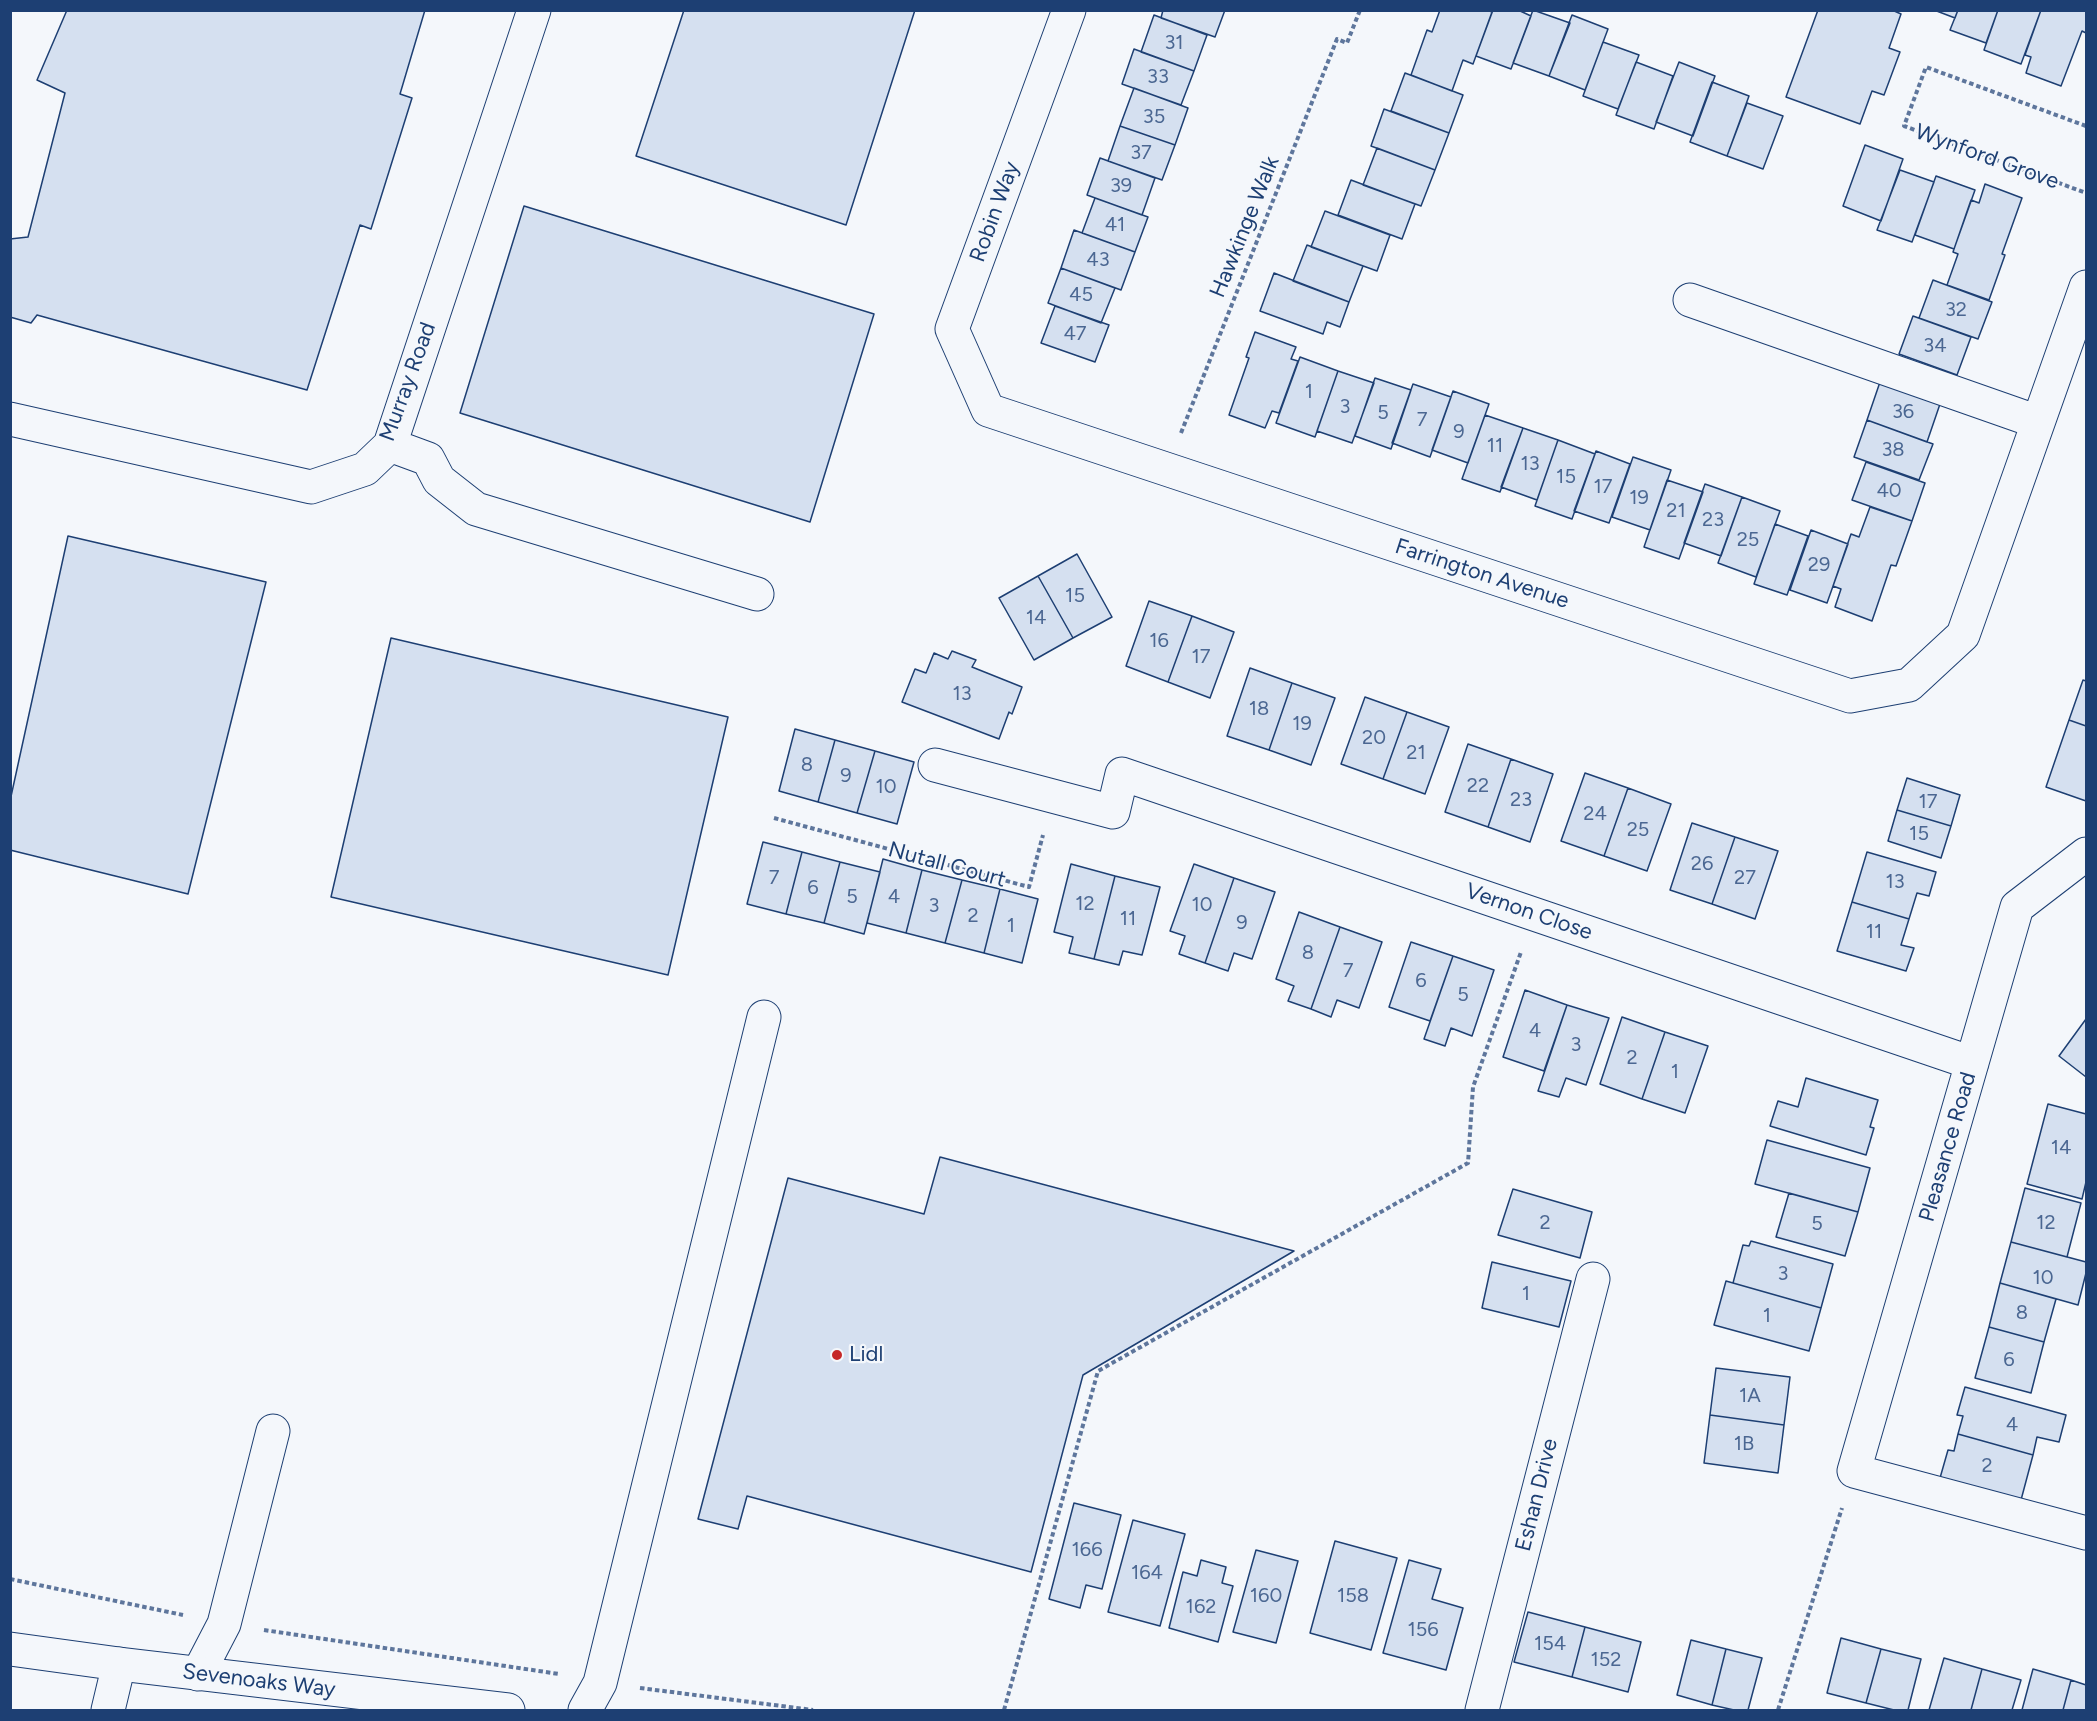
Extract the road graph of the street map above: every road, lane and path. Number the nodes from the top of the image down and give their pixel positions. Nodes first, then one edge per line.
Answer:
1 (534, 10) edge
2 (1069, 10) edge
3 (1360, 10) edge
4 (2086, 126) edge
5 (2086, 194) edge
6 (2086, 286) edge
7 (1690, 300) dead end
8 (988, 410) joint
9 (10, 419) edge
10 (2038, 422) junction
11 (390, 445) junction
12 (1166, 470) junction
13 (757, 594) dead end
14 (935, 765) dead end
15 (1053, 796) junction
16 (774, 818) dead end
17 (2086, 854) edge
18 (1535, 914) junction
19 (764, 1017) dead end
20 (1972, 1063) junction
21 (1593, 1279) dead end
22 (273, 1431) dead end
23 (1854, 1471) junction
24 (2086, 1533) edge
25 (10, 1579) edge
26 (224, 1624) junction
27 (10, 1649) edge
28 (119, 1664) junction
29 (198, 1674) junction
30 (592, 1697) edge
31 (108, 1710) edge
32 (508, 1710) edge
33 (813, 1710) edge
34 (1004, 1710) edge
35 (1482, 1710) edge
36 (1778, 1710) edge

1 - 11 street, Murray Road
2 - 8 street, Robin Way
3 - 12 path, Hawkinge Walk
4 - 5 path, Wynford Grove
6 - 10 street
7 - 10 street
8 - 12 street, Farrington Avenue
9 - 11 street, Murray Road
10 - 12 street, Farrington Avenue
11 - 13 street
14 - 15 street
15 - 16 path, Nutall Court
15 - 18 street, Vernon Close
17 - 20 street, Pleasance Road
18 - 20 street, Vernon Close
18 - 34 path
19 - 30 street
20 - 23 street, Pleasance Road
21 - 35 street, Eshan Drive
22 - 26 street
23 - 24 street
23 - 36 path
25 - 26 path
26 - 29 street
26 - 30 path
27 - 28 street, Sevenoaks Way
28 - 29 street, Sevenoaks Way
28 - 31 street
29 - 32 street, Sevenoaks Way
30 - 33 path

